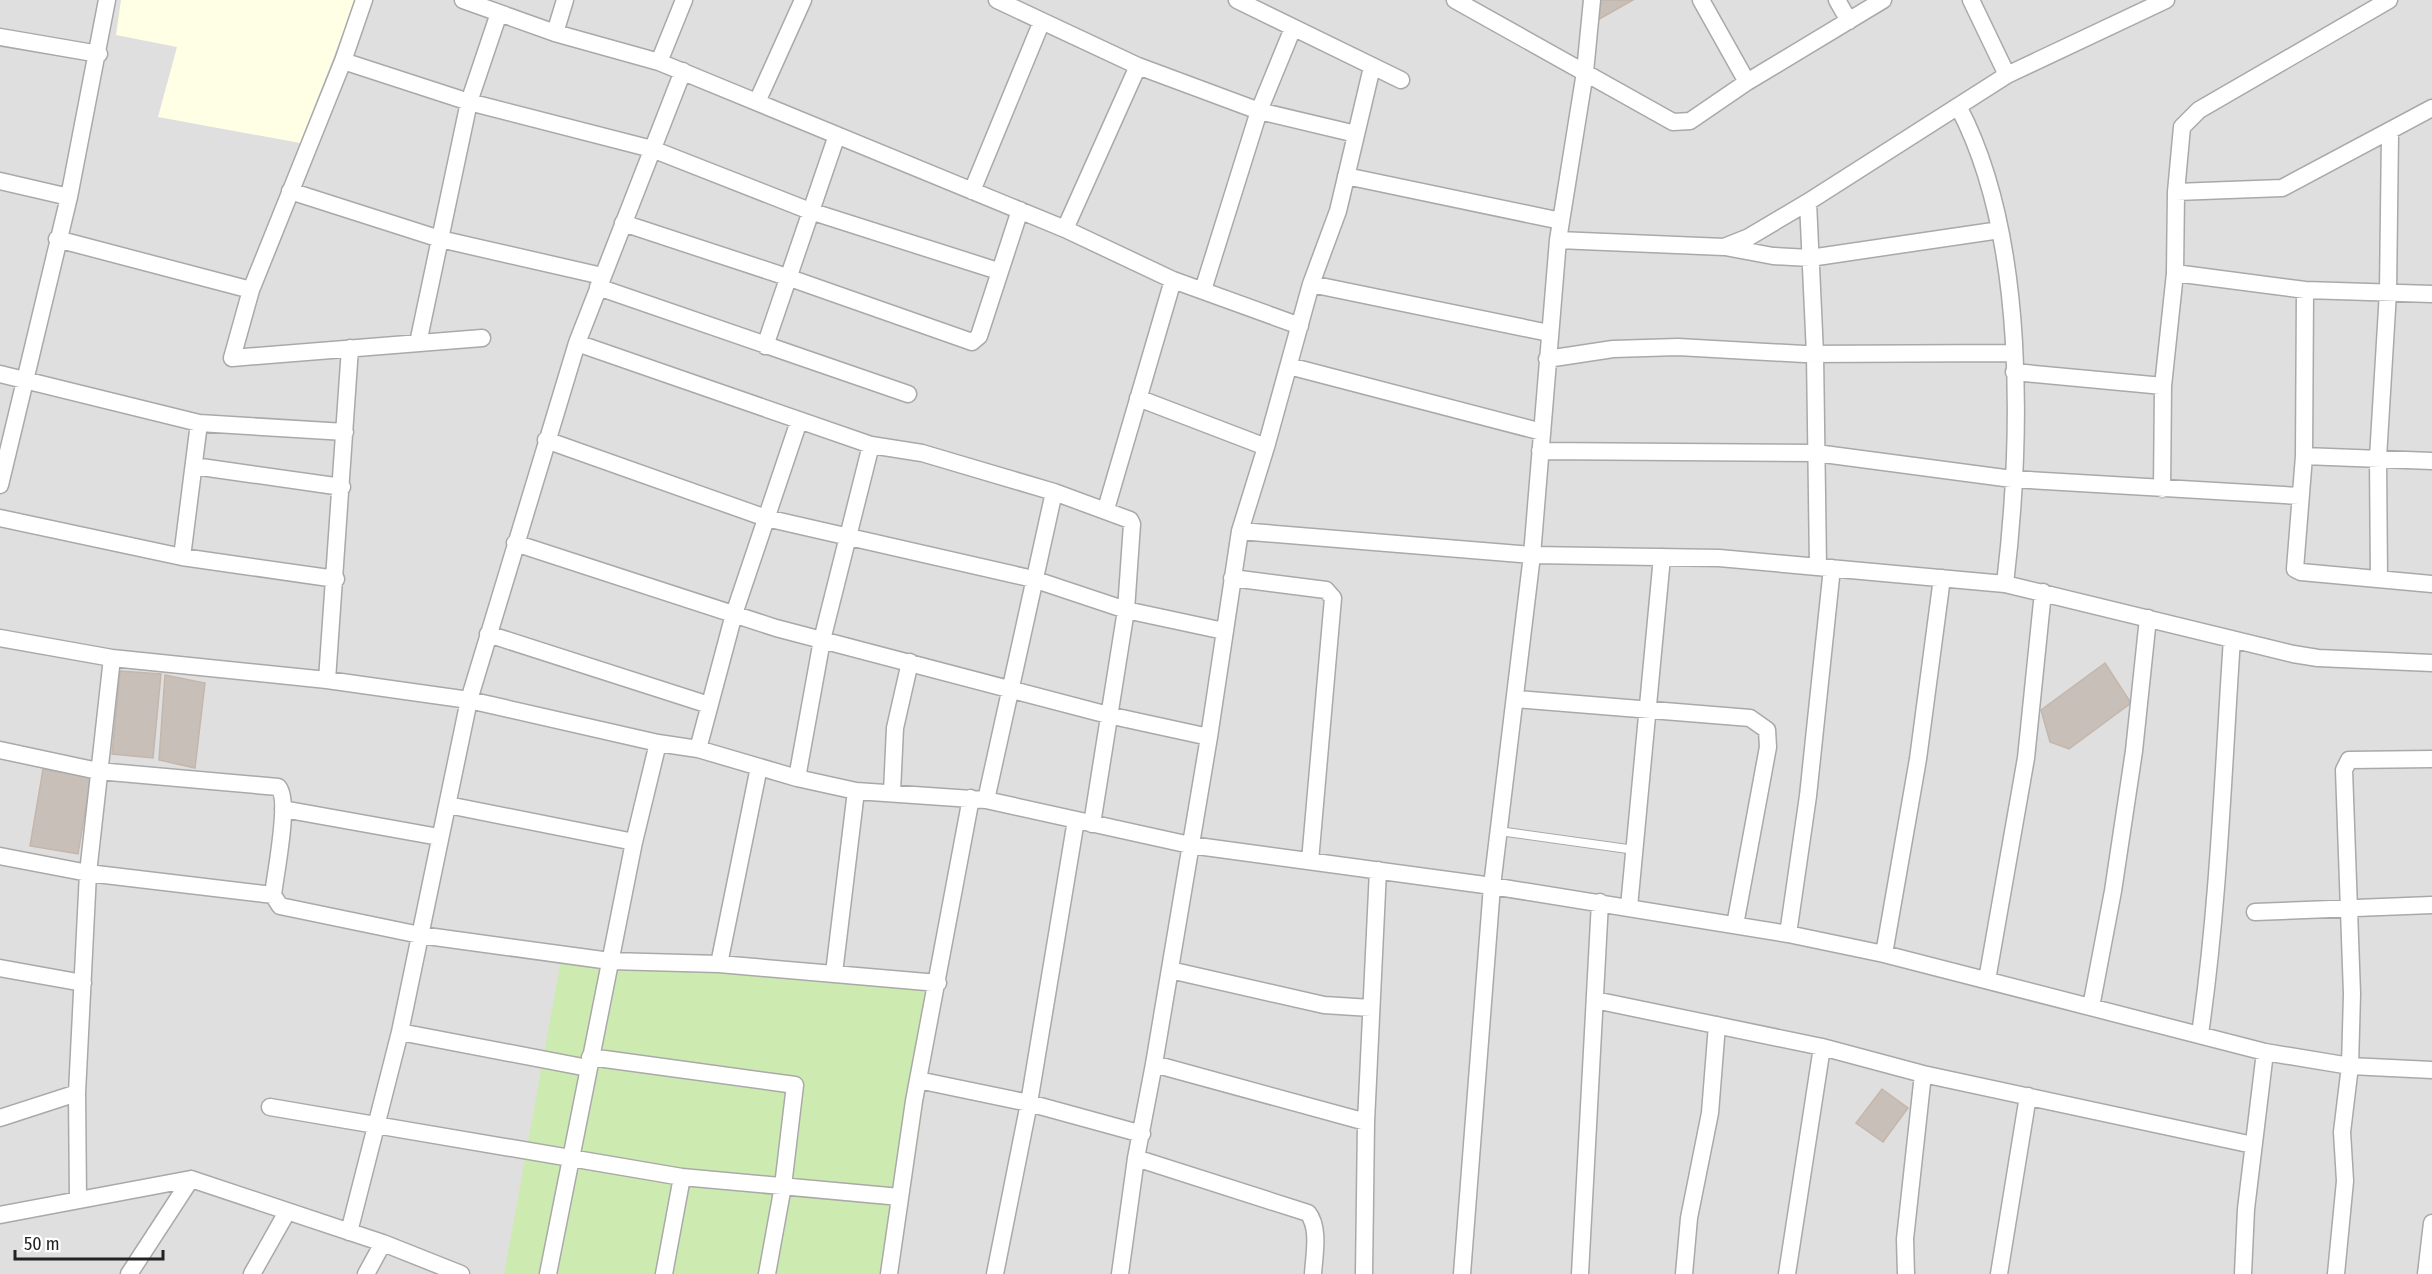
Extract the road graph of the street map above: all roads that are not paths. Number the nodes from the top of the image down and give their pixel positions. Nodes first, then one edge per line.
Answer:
1 (107, 0) edge
2 (364, 0) edge
3 (463, 0) edge
4 (565, 0) edge
5 (684, 0) edge
6 (803, 0) edge
7 (997, 0) edge
8 (1237, 0) edge
9 (1592, 0) edge
10 (1701, 0) edge
11 (1837, 0) edge
12 (1883, 0) edge
13 (1971, 0) edge
14 (2166, 0) edge
15 (2389, 0) edge
16 (1464, 2) edge
17 (499, 13) junction
18 (1042, 21) junction
19 (1849, 21) junction
20 (1293, 28) junction
21 (555, 33) junction
22 (0, 37) edge
23 (99, 54) junction
24 (343, 61) junction
25 (659, 62) junction
26 (1138, 66) junction
27 (1372, 67) junction
28 (683, 71) junction
29 (1585, 72) junction
30 (2007, 75) junction
31 (1401, 80) dead end
32 (1747, 82) junction
33 (469, 102) junction
34 (757, 102) junction
35 (1959, 108) junction
36 (2432, 108) edge
37 (1259, 111) junction
38 (2390, 133) junction
39 (1356, 134) junction
40 (837, 135) junction
41 (652, 149) junction
42 (1346, 176) junction
43 (0, 182) edge
44 (290, 191) junction
45 (972, 191) junction
46 (2176, 192) junction
47 (69, 197) junction
48 (1808, 202) junction
49 (1020, 210) junction
50 (810, 211) junction
51 (1561, 221) junction
52 (623, 223) junction
53 (1065, 229) junction
54 (2000, 230) junction
55 (57, 239) junction
56 (441, 239) junction
57 (1558, 240) junction
58 (1725, 247) junction
59 (1810, 258) junction
60 (998, 271) junction
61 (2175, 273) junction
62 (787, 277) junction
63 (1173, 280) junction
64 (600, 281) junction
65 (1311, 284) junction
66 (251, 290) junction
67 (1203, 290) junction
68 (2305, 290) junction
69 (2388, 292) junction
70 (2432, 294) edge
71 (1300, 326) junction
72 (1549, 333) junction
73 (482, 338) dead end
74 (418, 343) junction
75 (577, 343) junction
76 (765, 346) junction
77 (350, 348) junction
78 (2014, 353) junction
79 (1815, 354) junction
80 (1547, 359) junction
81 (1289, 366) junction
82 (2014, 372) junction
83 (0, 374) edge
84 (26, 380) junction
85 (2163, 386) junction
86 (908, 394) dead end
87 (1138, 398) junction
88 (799, 421) junction
89 (199, 423) junction
90 (345, 432) junction
91 (1542, 432) junction
92 (546, 440) junction
93 (871, 445) junction
94 (1266, 447) junction
95 (1540, 451) junction
96 (1816, 453) junction
97 (2304, 456) junction
98 (2378, 458) junction
99 (2432, 460) edge
100 (194, 466) junction
101 (2012, 479) junction
102 (0, 484) edge
103 (342, 487) junction
104 (2162, 489) junction
105 (1054, 492) junction
106 (2299, 496) junction
107 (1106, 509) junction
108 (0, 518) edge
109 (766, 518) junction
110 (1240, 531) junction
111 (849, 537) junction
112 (514, 543) junction
113 (1532, 555) junction
114 (182, 557) junction
115 (1662, 557) junction
116 (1825, 567) junction
117 (1232, 578) junction
118 (1942, 578) junction
119 (336, 579) junction
120 (1033, 579) junction
121 (2379, 579) junction
122 (2005, 584) junction
123 (2432, 584) edge
124 (2043, 592) junction
125 (1126, 610) junction
126 (734, 614) junction
127 (2148, 618) junction
128 (1224, 631) junction
129 (488, 634) junction
130 (0, 638) edge
131 (2232, 639) junction
132 (822, 640) junction
133 (112, 658) junction
134 (910, 662) junction
135 (2432, 663) edge
136 (327, 680) junction
137 (1011, 688) junction
138 (1516, 699) junction
139 (469, 700) junction
140 (710, 705) junction
141 (1648, 709) junction
142 (1108, 715) junction
143 (1209, 737) junction
144 (658, 743) junction
145 (0, 750) edge
146 (698, 750) junction
147 (2432, 759) edge
148 (759, 767) junction
149 (98, 771) junction
150 (797, 778) junction
151 (856, 791) junction
152 (892, 792) junction
153 (979, 799) junction
154 (448, 805) junction
155 (284, 808) junction
156 (1084, 822) junction
157 (1499, 831) junction
158 (439, 837) junction
159 (633, 842) junction
160 (1190, 845) junction
161 (1635, 850) junction
162 (0, 856) edge
163 (1310, 861) junction
164 (1378, 870) junction
165 (88, 873) junction
166 (1492, 886) junction
167 (273, 895) junction
168 (1600, 902) junction
169 (2432, 904) edge
170 (1629, 907) junction
171 (2349, 907) junction
172 (2255, 912) dead end
173 (1735, 926) junction
174 (1788, 934) junction
175 (420, 935) junction
176 (1884, 954) junction
177 (610, 961) junction
178 (719, 964) junction
179 (0, 968) edge
180 (1170, 970) junction
181 (834, 973) junction
182 (1987, 980) junction
183 (83, 982) junction
184 (938, 983) junction
185 (1595, 1000) junction
186 (2091, 1007) junction
187 (1371, 1008) junction
188 (1717, 1025) junction
189 (400, 1032) junction
190 (2200, 1034) junction
191 (1822, 1047) junction
192 (2265, 1052) junction
193 (589, 1062) junction
194 (1154, 1064) junction
195 (2350, 1066) junction
196 (2432, 1070) edge
197 (1923, 1074) junction
198 (918, 1080) junction
199 (77, 1093) junction
200 (2028, 1095) junction
201 (1029, 1103) junction
202 (270, 1107) dead end
203 (0, 1118) edge
204 (1366, 1122) junction
205 (375, 1126) junction
206 (1142, 1134) junction
207 (2253, 1145) junction
208 (1136, 1158) junction
209 (570, 1160) junction
210 (682, 1177) junction
211 (191, 1179) junction
212 (783, 1186) junction
213 (900, 1197) junction
214 (78, 1200) junction
215 (286, 1212) junction
216 (0, 1215) edge
217 (2432, 1223) edge
218 (349, 1232) junction
219 (383, 1243) junction
220 (434, 1269) edge
221 (129, 1274) edge
222 (252, 1274) edge
223 (366, 1274) edge
224 (460, 1274) edge
225 (548, 1274) edge
226 (663, 1274) edge
227 (766, 1274) edge
228 (889, 1274) edge
229 (995, 1274) edge
230 (1120, 1274) edge
231 (1313, 1274) edge
232 (1364, 1274) edge
233 (1462, 1274) edge
234 (1580, 1274) edge
235 (1684, 1274) edge
236 (1787, 1274) edge
237 (1906, 1274) edge
238 (1999, 1274) edge
239 (2243, 1274) edge
240 (2336, 1274) edge
241 (2426, 1274) edge

1 - 23 street
2 - 24 street
3 - 17 street
4 - 21 street
5 - 25 street
6 - 34 street
7 - 18 street
8 - 20 street
9 - 29 street
10 - 32 street
11 - 19 street
12 - 19 street
13 - 30 street
14 - 30 street
15 - 46 street
16 - 29 street
17 - 21 street
17 - 33 street
18 - 26 street
18 - 45 street
19 - 32 street
20 - 27 street
20 - 37 street
21 - 25 street
22 - 23 street
23 - 47 street
24 - 33 street
24 - 44 street
25 - 28 street
26 - 37 street
26 - 53 street
27 - 31 street
27 - 39 street
28 - 34 street
28 - 41 street
29 - 32 street
29 - 51 street
30 - 35 street
33 - 41 street
33 - 56 street
34 - 40 street
35 - 48 street
35 - 54 street
36 - 38 street
37 - 39 street
37 - 67 street
38 - 46 street
38 - 69 street
39 - 42 street
40 - 45 street
40 - 50 street
41 - 50 street
41 - 52 street
42 - 51 street
42 - 65 street
43 - 47 street
44 - 56 street
44 - 66 street
45 - 49 street
46 - 61 street
47 - 55 street
48 - 58 street
48 - 59 street
49 - 53 street
49 - 60 street
50 - 60 street
50 - 62 street
51 - 57 street
52 - 62 street
52 - 64 street
53 - 63 street
54 - 59 street
54 - 78 street
55 - 66 street
55 - 84 street
56 - 64 street
56 - 74 street
57 - 58 street
57 - 72 street
58 - 59 street
59 - 79 street
60 - 62 street
61 - 68 street
61 - 85 street
62 - 76 street
63 - 67 street
63 - 87 street
64 - 75 street
64 - 76 street
65 - 71 street
65 - 72 street
66 - 77 street
67 - 71 street
68 - 69 street
68 - 97 street
69 - 70 street
69 - 98 street
71 - 81 street
72 - 80 street
73 - 74 street
74 - 77 street
75 - 88 street
75 - 92 street
76 - 86 street
77 - 90 street
78 - 79 street
78 - 82 street
79 - 80 street
79 - 96 street
80 - 91 street
81 - 91 street
81 - 94 street
82 - 85 street
82 - 101 street
83 - 84 street
84 - 89 street
84 - 102 street
85 - 104 street
87 - 94 street
87 - 107 street
88 - 93 street
88 - 109 street
89 - 90 street
89 - 100 street
90 - 103 street
91 - 95 street
92 - 109 street
92 - 112 street
93 - 105 street
93 - 111 street
94 - 110 street
95 - 96 street
95 - 113 street
96 - 101 street
96 - 116 street
97 - 98 street
97 - 106 street
98 - 99 street
98 - 121 street
100 - 103 street
100 - 114 street
101 - 104 street
101 - 122 street
103 - 119 street
104 - 106 street
105 - 107 street
105 - 120 street
106 - 121 street
107 - 125 street
108 - 114 street
109 - 111 street
109 - 126 street
110 - 113 street
110 - 117 street
111 - 120 street
111 - 132 street
112 - 126 street
112 - 129 street
113 - 115 street
113 - 138 street
114 - 119 street
115 - 116 street
115 - 141 street
116 - 118 street
116 - 174 street
117 - 128 street
117 - 163 street
118 - 122 street
118 - 176 street
119 - 136 street
120 - 125 street
120 - 137 street
121 - 123 street
122 - 124 street
124 - 127 street
124 - 182 street
125 - 128 street
125 - 142 street
126 - 132 street
126 - 140 street
127 - 131 street
127 - 186 street
128 - 143 street
129 - 139 street
129 - 140 street
130 - 133 street
131 - 135 street
131 - 190 street
132 - 134 street
132 - 150 street
133 - 136 street
133 - 149 street
134 - 137 street
134 - 152 street
136 - 139 street
137 - 142 street
137 - 153 street
138 - 141 street
138 - 157 street
139 - 144 street
139 - 154 street
140 - 146 street
141 - 161 street
141 - 173 street
142 - 143 street
142 - 156 street
143 - 160 street
144 - 146 street
144 - 159 street
145 - 149 street
146 - 148 street
147 - 171 street
148 - 150 street
148 - 178 street
149 - 155 street
149 - 165 street
150 - 151 street
151 - 152 street
151 - 181 street
152 - 153 street
153 - 156 street
153 - 184 street
154 - 158 street
154 - 159 street
155 - 158 street
155 - 167 street
156 - 160 street
156 - 201 street
157 - 161 lane
157 - 166 street
158 - 175 street
159 - 177 street
160 - 163 street
160 - 180 street
161 - 170 street
162 - 165 street
163 - 164 street
164 - 166 street
164 - 187 street
165 - 167 street
165 - 183 street
166 - 168 street
166 - 233 street
167 - 175 street
168 - 170 street
168 - 185 street
169 - 171 street
170 - 173 street
171 - 172 street
171 - 195 street
173 - 174 street
174 - 176 street
175 - 177 street
175 - 189 street
176 - 182 street
177 - 178 street
177 - 193 street
178 - 181 street
179 - 183 street
180 - 187 street
180 - 194 street
181 - 184 street
182 - 186 street
183 - 199 street
184 - 198 street
185 - 188 street
185 - 234 street
186 - 190 street
187 - 204 street
188 - 191 street
188 - 235 street
189 - 193 street
189 - 205 street
190 - 192 street
191 - 197 street
191 - 236 street
192 - 195 street
192 - 207 street
193 - 209 street
193 - 212 street
194 - 204 street
194 - 206 street
195 - 196 street
195 - 240 street
197 - 200 street
197 - 237 street
198 - 201 street
198 - 213 street
199 - 203 street
199 - 214 street
200 - 207 street
200 - 238 street
201 - 206 street
201 - 229 street
202 - 205 street
204 - 232 street
205 - 209 street
205 - 218 street
206 - 208 street
207 - 239 street
208 - 230 street
208 - 231 street
209 - 210 street
209 - 225 street
210 - 212 street
210 - 226 street
211 - 214 street
211 - 215 street
211 - 221 street
212 - 213 street
212 - 227 street
213 - 228 street
214 - 216 street
215 - 218 street
215 - 222 street
217 - 241 street
218 - 219 street
219 - 220 street
219 - 223 street
220 - 224 street

